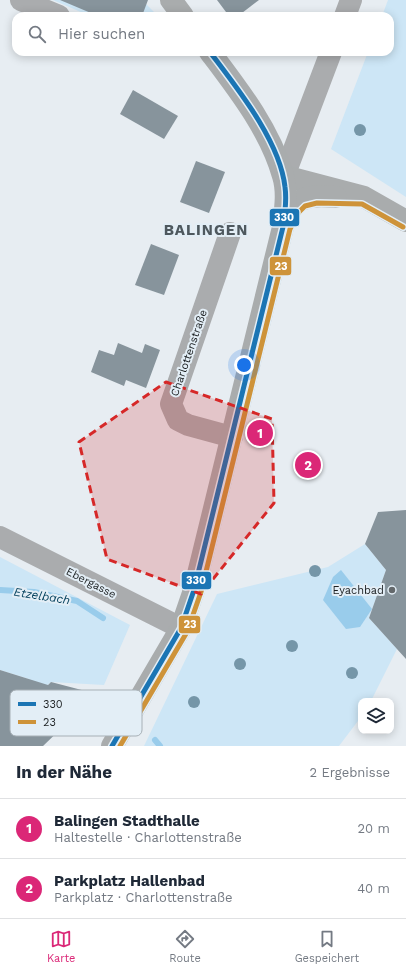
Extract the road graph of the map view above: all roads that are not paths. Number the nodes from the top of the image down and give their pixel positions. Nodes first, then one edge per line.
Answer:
1 (21, 0) edge
2 (171, 0) edge
3 (352, 0) edge
4 (50, 12) edge
5 (180, 12) edge
6 (347, 12) edge
7 (213, 56) edge
8 (330, 56) edge
9 (284, 176) junction
10 (364, 197) junction
11 (406, 221) edge
12 (283, 227) junction
13 (230, 233) dead end
14 (232, 437) junction
15 (0, 537) edge
16 (181, 628) junction
17 (142, 695) edge
18 (118, 736) edge
19 (112, 746) edge

1 - 4 street
2 - 5 main road
3 - 6 street
7 - 9 main road
8 - 9 street
9 - 10 main road
9 - 12 main road
10 - 11 main road
10 - 12 main road
12 - 14 main road
13 - 14 street, Charlottenstraße
14 - 16 main road
15 - 16 street, Ebergasse
16 - 17 main road
18 - 19 main road

